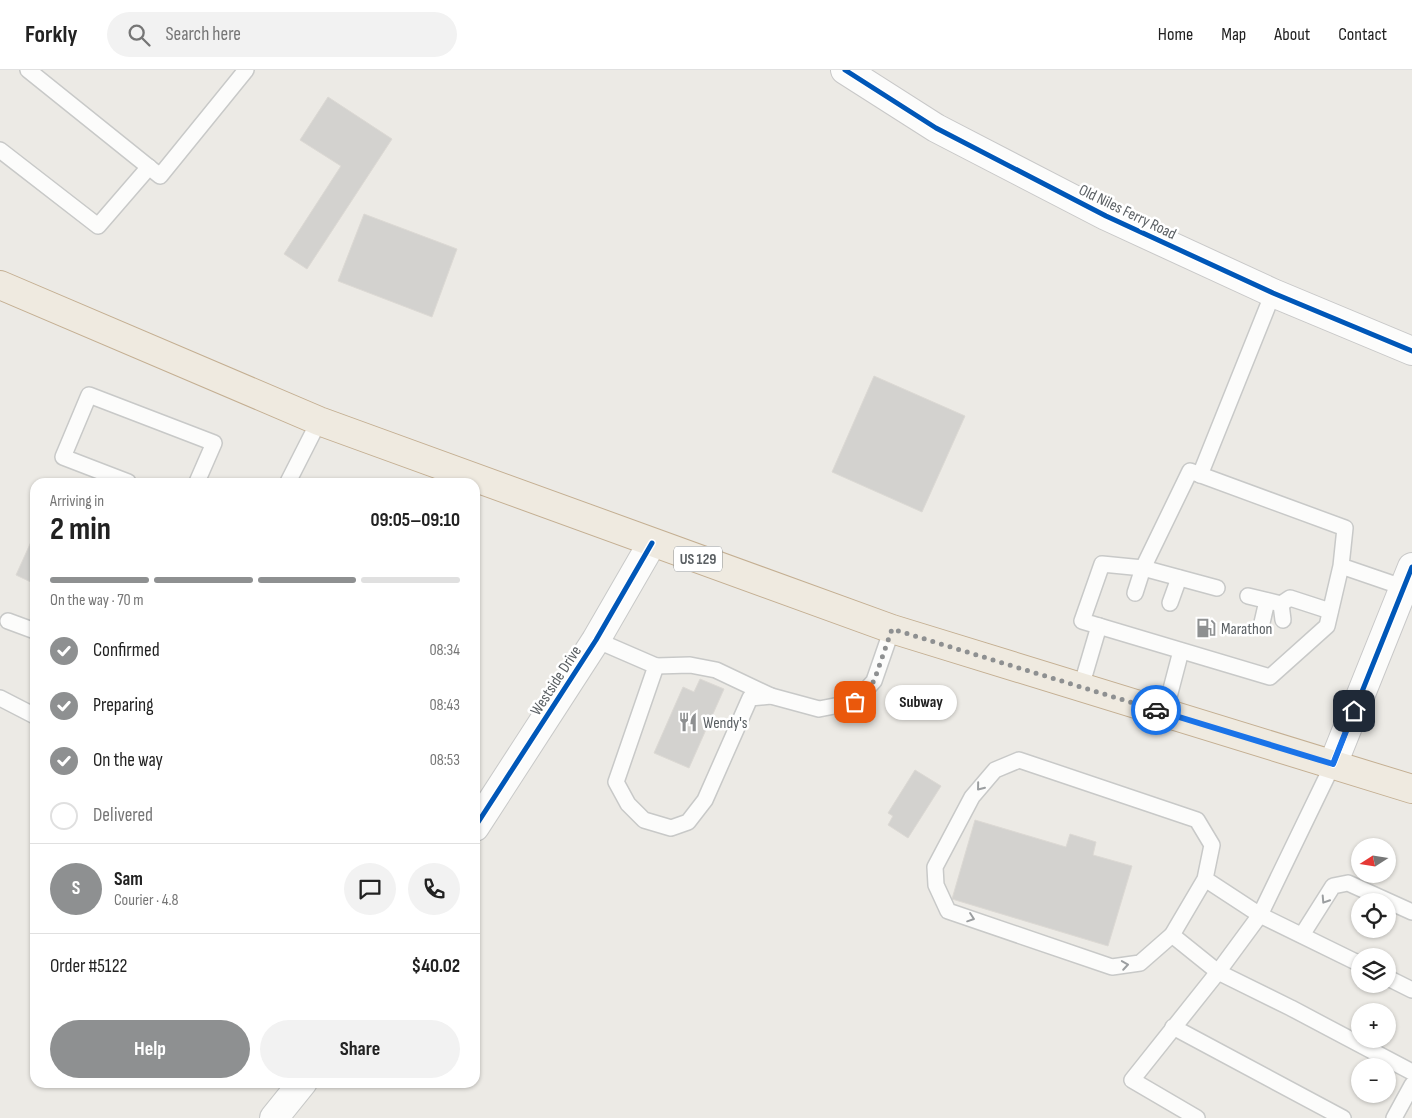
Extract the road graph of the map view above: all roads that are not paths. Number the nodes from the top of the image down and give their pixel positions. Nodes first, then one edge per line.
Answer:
1 (28, 70) edge
2 (246, 70) edge
3 (844, 70) edge
4 (237, 77) edge
5 (0, 150) edge
6 (149, 167) junction
7 (0, 285) edge
8 (1272, 293) junction
9 (1412, 351) edge
10 (319, 421) junction
11 (1200, 475) junction
12 (118, 478) edge
13 (199, 478) edge
14 (290, 478) edge
15 (475, 478) edge
16 (480, 480) edge
17 (652, 543) junction
18 (1340, 566) junction
19 (1144, 568) junction
20 (1179, 578) junction
21 (1409, 582) edge
22 (1217, 588) dead end
23 (1135, 593) dead end
24 (1248, 596) dead end
25 (1274, 602) junction
26 (1170, 603) dead end
27 (1330, 611) junction
28 (1127, 618) dead end
29 (1283, 620) dead end
30 (8, 621) dead end
31 (1099, 626) junction
32 (1261, 627) dead end
33 (30, 629) edge
34 (892, 629) junction
35 (1122, 633) junction
36 (596, 640) junction
37 (1181, 650) junction
38 (656, 666) junction
39 (1081, 687) junction
40 (771, 696) junction
41 (0, 698) edge
42 (1165, 712) junction
43 (30, 713) edge
44 (1333, 764) junction
45 (1412, 789) edge
46 (480, 819) edge
47 (1205, 880) junction
48 (1412, 912) edge
49 (1260, 915) junction
50 (1172, 935) junction
51 (1302, 935) junction
52 (1351, 960) edge
53 (1218, 972) junction
54 (1396, 982) edge
55 (1412, 990) edge
56 (1173, 1027) junction
57 (1412, 1072) edge
58 (1412, 1085) edge
59 (298, 1088) edge
60 (1412, 1102) edge
61 (274, 1118) edge
62 (1197, 1118) edge
63 (1343, 1118) edge
64 (1394, 1118) edge
65 (1403, 1118) edge

1 - 6 lane
2 - 4 lane
3 - 8 street, Old Niles Ferry Road
4 - 6 lane
5 - 6 lane
7 - 10 highway, US 129
8 - 9 street, Old Niles Ferry Road
8 - 11 lane
10 - 14 lane
10 - 15 highway, US 129
11 - 18 lane
11 - 19 lane
12 - 13 lane
16 - 17 highway, US 129
17 - 34 highway, US 129
17 - 36 street, Westside Drive
18 - 21 lane
18 - 27 lane
19 - 20 lane
19 - 23 lane
19 - 31 lane
20 - 22 lane
20 - 26 lane
21 - 44 street
24 - 25 lane
25 - 27 lane
25 - 29 lane
25 - 32 lane
27 - 37 lane
28 - 35 lane
30 - 33 lane
31 - 35 lane
31 - 39 lane
34 - 39 highway, US 129
34 - 40 lane
35 - 37 lane
36 - 38 lane
36 - 46 street, Westside Drive
37 - 42 lane
38 - 40 lane
38 - 40 lane
39 - 42 highway, US 129
41 - 43 lane
42 - 44 highway, US 129
44 - 45 highway, US 129
44 - 49 lane
47 - 49 lane
47 - 50 lane
47 -> 50 lane
48 -> 51 lane
49 - 51 lane
49 - 53 lane
50 - 53 lane
51 - 52 lane
53 - 56 lane
53 - 57 lane
54 - 55 lane
56 - 62 lane
56 - 63 lane
58 - 64 lane
59 - 61 street
60 - 65 lane

